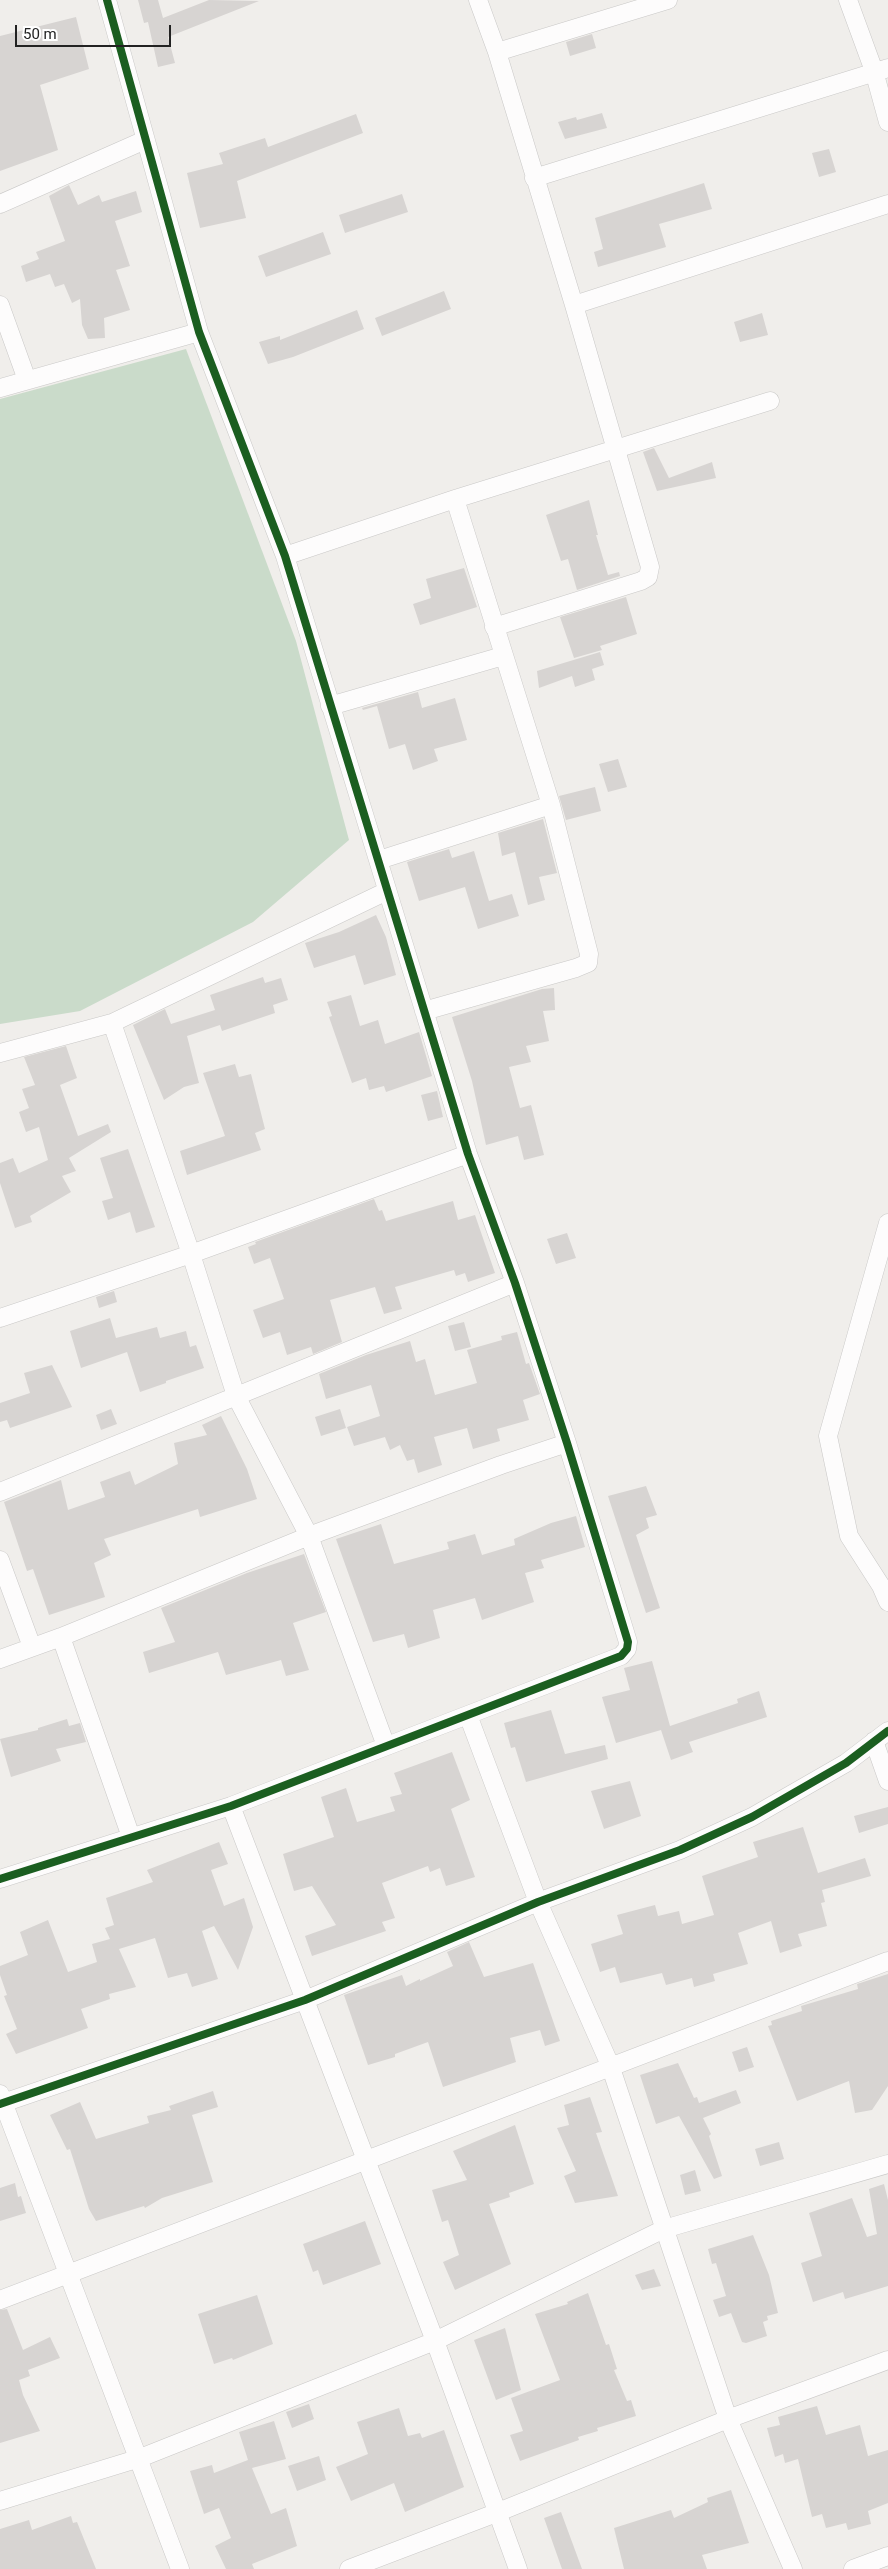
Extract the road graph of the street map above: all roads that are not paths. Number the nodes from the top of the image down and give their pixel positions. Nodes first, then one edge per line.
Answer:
1 (107, 0) edge
2 (478, 0) edge
3 (668, 0) edge
4 (848, 0) edge
5 (497, 52) junction
6 (881, 70) edge
7 (888, 122) edge
8 (145, 140) junction
9 (534, 178) junction
10 (0, 204) edge
11 (888, 204) edge
12 (0, 305) edge
13 (574, 305) junction
14 (198, 332) junction
15 (27, 380) junction
16 (0, 388) edge
17 (770, 401) dead end
18 (616, 450) junction
19 (455, 499) junction
20 (285, 556) junction
21 (494, 626) junction
22 (503, 656) junction
23 (330, 706) junction
24 (551, 805) junction
25 (379, 860) junction
26 (387, 891) junction
27 (424, 1011) junction
28 (112, 1023) junction
29 (0, 1053) edge
30 (468, 1154) junction
31 (888, 1223) edge
32 (191, 1254) junction
33 (515, 1283) junction
34 (0, 1318) edge
35 (236, 1396) junction
36 (567, 1443) junction
37 (0, 1492) edge
38 (309, 1536) junction
39 (0, 1560) edge
40 (888, 1602) edge
41 (61, 1637) junction
42 (32, 1647) junction
43 (0, 1658) edge
44 (468, 1715) junction
45 (881, 1736) edge
46 (386, 1746) junction
47 (888, 1781) edge
48 (231, 1806) junction
49 (131, 1837) junction
50 (0, 1879) edge
51 (538, 1902) junction
52 (888, 1961) edge
53 (305, 2000) junction
54 (610, 2065) junction
55 (1, 2100) edge
56 (367, 2162) junction
57 (888, 2164) edge
58 (664, 2229) junction
59 (68, 2274) junction
60 (0, 2300) edge
61 (435, 2341) junction
62 (888, 2360) edge
63 (728, 2419) junction
64 (140, 2458) junction
65 (0, 2500) edge
66 (496, 2513) junction
67 (888, 2556) edge
68 (180, 2569) edge
69 (350, 2569) edge
70 (518, 2569) edge
71 (793, 2569) edge
72 (853, 2569) edge

1 - 8 street
2 - 5 street
3 - 5 street
4 - 6 street
5 - 9 street
6 - 7 street
6 - 9 street
8 - 10 street
8 - 14 street
9 - 13 street
11 - 13 street
12 - 15 street
13 - 18 street
14 - 15 street
14 - 20 street
15 - 16 street
17 - 18 street
18 - 19 street
18 - 21 street
19 - 20 street
19 - 21 street
20 - 23 street
21 - 22 street
22 - 23 street
22 - 24 street
23 - 25 street
24 - 25 street
24 - 27 street
25 - 26 street
26 - 27 street
26 - 28 street
27 - 30 street
28 - 29 street
28 - 32 street
30 - 32 street
30 - 33 street
31 - 40 street
32 - 34 street
32 - 35 street
33 - 35 street
33 - 36 street
35 - 37 street
35 - 38 street
36 - 38 street
36 - 44 street
38 - 41 street
38 - 46 street
39 - 42 street
41 - 42 street
41 - 49 street
42 - 43 street
44 - 46 street
44 - 51 street
45 - 47 street
45 - 51 street
46 - 48 street
48 - 49 street
48 - 53 street
49 - 50 street
51 - 53 street
51 - 54 street
52 - 54 street
53 - 55 street
53 - 56 street
54 - 56 street
54 - 58 street
55 - 59 street
56 - 59 street
56 - 61 street
57 - 58 street
58 - 61 street
58 - 63 street
59 - 60 street
59 - 64 street
61 - 64 street
61 - 66 street
62 - 63 street
63 - 66 street
63 - 71 street
64 - 65 street
64 - 68 street
66 - 69 street
66 - 70 street
67 - 72 street

